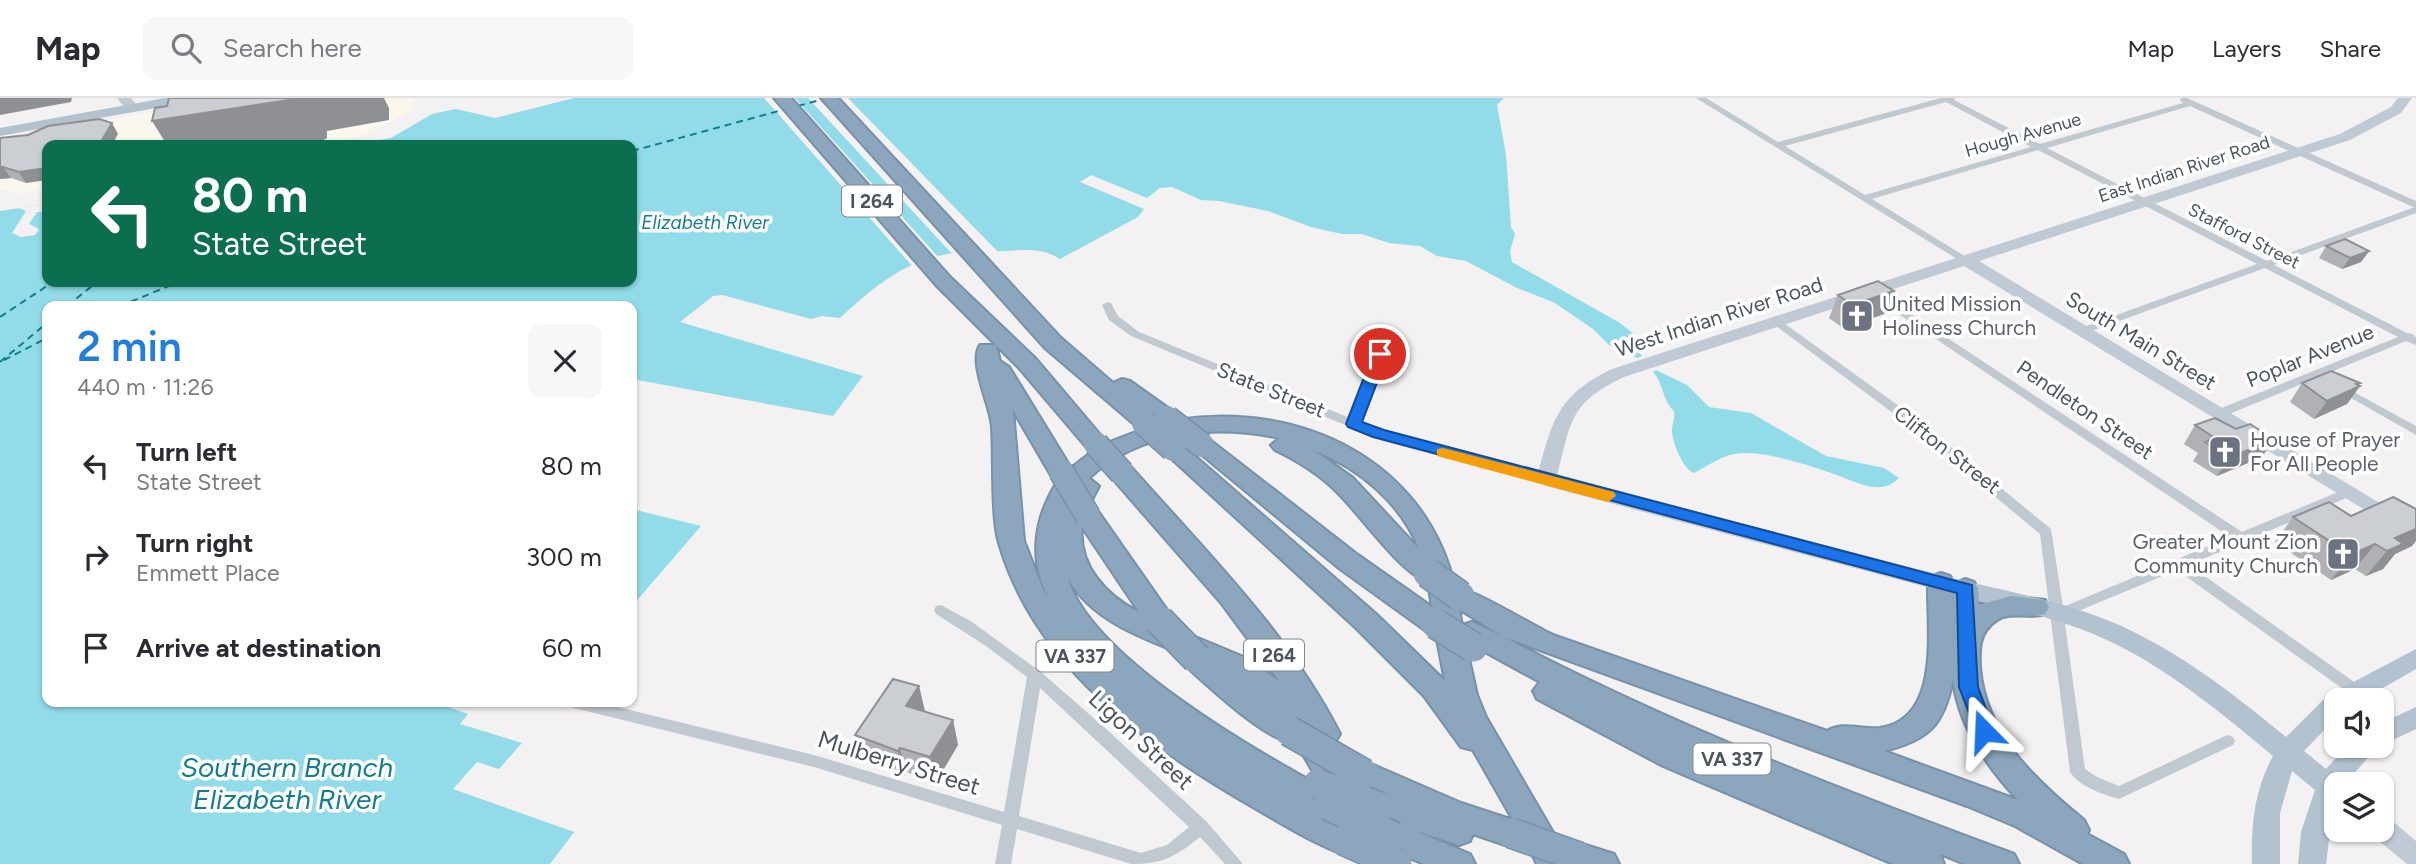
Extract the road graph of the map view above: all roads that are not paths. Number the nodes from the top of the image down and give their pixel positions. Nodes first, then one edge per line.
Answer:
1 (148, 98) edge
2 (189, 98) edge
3 (782, 98) edge
4 (829, 98) edge
5 (1700, 98) edge
6 (2181, 98) edge
7 (2405, 98) edge
8 (1948, 99) edge
9 (128, 103) edge
10 (2191, 103) junction
11 (0, 125) edge
12 (0, 132) edge
13 (1777, 145) junction
14 (2038, 147) junction
15 (2300, 152) junction
16 (1864, 198) junction
17 (2145, 202) junction
18 (2416, 205) edge
19 (2416, 211) edge
20 (1966, 260) junction
21 (2266, 265) junction
22 (943, 281) junction
23 (1873, 291) junction
24 (1107, 304) dead end
25 (1777, 323) junction
26 (1389, 331) dead end
27 (2082, 331) junction
28 (2413, 338) edge
29 (988, 350) junction
30 (2316, 374) junction
31 (2218, 414) junction
32 (1155, 421) junction
33 (1353, 424) junction
34 (2416, 430) edge
35 (1546, 480) junction
36 (2347, 493) junction
37 (2416, 534) edge
38 (2241, 538) junction
39 (2178, 564) junction
40 (1953, 586) junction
41 (941, 610) dead end
42 (2047, 611) junction
43 (1472, 640) junction
44 (1966, 642) junction
45 (2416, 658) edge
46 (1035, 672) junction
47 (2332, 688) edge
48 (2362, 688) edge
49 (594, 707) edge
50 (2324, 714) edge
51 (2416, 717) edge
52 (2394, 729) edge
53 (1789, 730) junction
54 (2228, 741) dead end
55 (2287, 752) junction
56 (2351, 758) edge
57 (2341, 772) edge
58 (1503, 777) junction
59 (2324, 783) edge
60 (1323, 794) junction
61 (2324, 812) edge
62 (1437, 816) junction
63 (1010, 820) junction
64 (1201, 827) junction
65 (2394, 838) edge
66 (1388, 853) edge
67 (2416, 856) edge
68 (1448, 860) edge
69 (1579, 862) edge
70 (1003, 864) edge
71 (1235, 864) edge
72 (1928, 864) edge
73 (2003, 864) edge
74 (2113, 864) edge
75 (2118, 864) edge
76 (2266, 864) edge
77 (2312, 864) edge

1 - 9 main road
2 - 9 main road
3 - 22 highway, I 264
4 - 32 highway, I 264
5 - 13 street, South Main Street
6 - 10 street
7 - 15 street, East Indian River Road
8 - 13 street
8 - 14 street, Stafford Street
9 - 11 main road
9 - 12 main road
10 - 14 street, Hough Avenue
10 - 15 street
13 - 16 street, South Main Street
14 - 16 street, Hough Avenue
14 - 17 street, Stafford Street
15 - 17 street, East Indian River Road
15 - 18 street
16 - 20 street, South Main Street
17 - 20 street, East Indian River Road
17 - 21 street, Stafford Street
19 - 21 street
20 - 23 street, West Indian River Road
20 - 27 street, South Main Street
21 - 27 street
21 - 28 street, Stafford Street
22 - 29 highway, VA 337
22 - 66 highway, I 264, bridge
23 - 25 street, West Indian River Road
23 - 38 street, Pendleton Street
24 - 33 street, State Street
25 - 35 street, West Indian River Road
25 - 42 street, Clifton Street
26 - 33 street
27 - 31 street, South Main Street
28 - 30 street, Poplar Avenue
29 - 62 highway, bridge
29 - 66 highway, VA 337, bridge
30 - 31 street, Poplar Avenue
30 - 34 street
31 - 36 street, South Main Street
32 - 43 highway, bridge
32 - 58 highway, I 264, bridge
33 - 35 street, State Street
35 - 40 street, State Street
36 - 37 street, South Main Street
36 - 38 street
38 - 39 street
39 - 42 street
39 - 47 street
40 - 42 main road, State Street
40 - 44 highway
40 - 53 highway
41 - 46 street, Ligon Street
42 - 44 highway
42 - 54 street, Clifton Street
42 - 55 main road
43 - 72 highway
43 - 73 highway, VA 337
44 - 75 highway
45 - 48 main road
46 - 63 street
46 - 64 street, Ligon Street
49 - 63 street, Mulberry Street
50 - 55 main road
51 - 52 main road
53 - 66 highway, bridge
53 - 74 highway
55 - 59 main road
55 - 76 main road
56 - 57 main road
58 - 60 highway
58 - 69 highway, I 264
60 - 62 highway, bridge
60 - 66 highway, bridge
61 - 77 main road
62 - 69 highway, bridge
63 - 64 street, Mulberry Street
63 - 70 street
64 - 71 street, Ligon Street
65 - 67 street
66 - 68 highway

